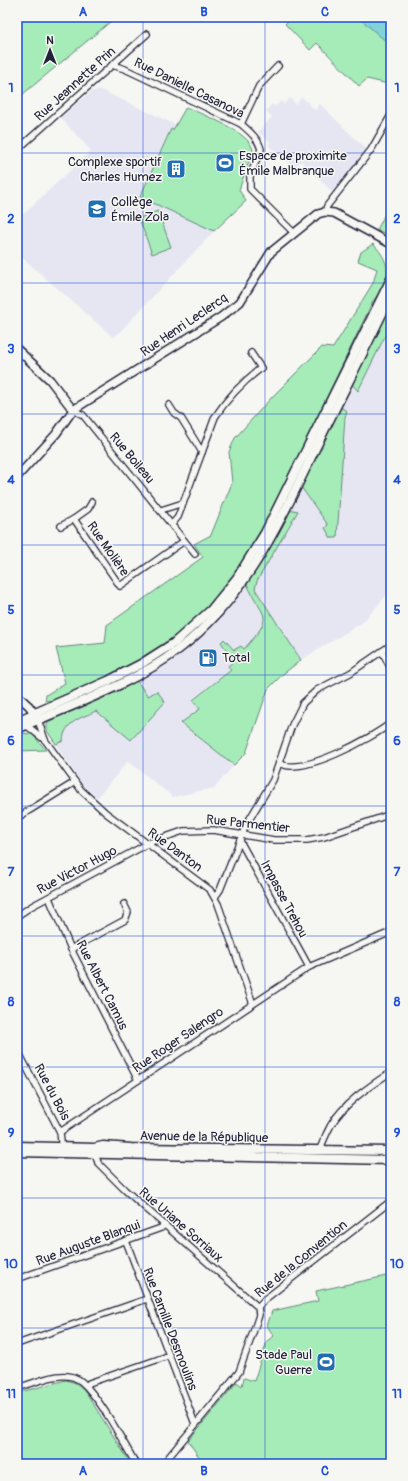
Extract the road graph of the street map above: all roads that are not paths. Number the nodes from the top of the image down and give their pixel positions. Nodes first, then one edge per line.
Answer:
1 (147, 34) dead end
2 (112, 65) junction
3 (278, 66) dead end
4 (391, 115) edge
5 (241, 124) junction
6 (17, 150) edge
7 (325, 212) junction
8 (294, 233) junction
9 (391, 244) edge
10 (391, 279) edge
11 (391, 295) edge
12 (17, 349) edge
13 (251, 353) dead end
14 (169, 405) dead end
15 (73, 410) junction
16 (202, 452) junction
17 (17, 477) edge
18 (92, 502) dead end
19 (183, 503) junction
20 (161, 510) junction
21 (74, 519) junction
22 (172, 524) junction
23 (61, 526) dead end
24 (184, 541) junction
25 (195, 554) dead end
26 (391, 645) edge
27 (382, 651) junction
28 (391, 669) edge
29 (17, 695) edge
30 (36, 716) junction
31 (17, 722) edge
32 (391, 724) edge
33 (26, 725) junction
34 (45, 740) junction
35 (279, 763) junction
36 (75, 782) junction
37 (391, 814) edge
38 (18, 816) edge
39 (241, 838) junction
40 (149, 844) junction
41 (215, 897) junction
42 (49, 898) junction
43 (124, 904) dead end
44 (17, 916) edge
45 (391, 932) edge
46 (71, 949) junction
47 (309, 967) junction
48 (253, 1004) junction
49 (17, 1049) edge
50 (391, 1072) edge
51 (138, 1080) junction
52 (60, 1132) junction
53 (17, 1147) edge
54 (62, 1150) junction
55 (94, 1151) junction
56 (319, 1151) junction
57 (17, 1152) edge
58 (391, 1152) edge
59 (391, 1160) edge
60 (391, 1201) edge
61 (164, 1225) junction
62 (126, 1241) junction
63 (17, 1279) edge
64 (147, 1299) junction
65 (258, 1308) junction
66 (17, 1344) edge
67 (168, 1356) junction
68 (87, 1386) junction
69 (17, 1388) edge
70 (195, 1424) junction
71 (136, 1464) edge
72 (163, 1464) edge

1 - 2 street, Rue Jeannette Prin
2 - 5 street, Rue Danielle Casanova
2 - 6 street, Rue Jeannette Prin
3 - 5 street
4 - 7 street
5 - 8 street, Rue Danielle Casanova
7 - 8 street, Rue Henri Leclercq
7 - 9 street
8 - 15 street, Rue Henri Leclercq
10 - 30 main road
11 - 30 main road
12 - 15 street
13 - 16 street
14 - 16 street
15 - 17 street
15 - 20 street, Rue Boileau
16 - 19 street
18 - 21 street, Rue Molière
19 - 20 street
19 - 22 street
20 - 22 street, Rue Boileau
21 - 23 street, Rue Molière
21 - 24 street, Rue Molière
22 - 24 street
24 - 25 street
26 - 27 street
27 - 28 street
27 - 35 street
29 - 30 street
30 - 31 main road
30 - 33 main road
30 - 34 street, Rue Danton
31 - 33 main road
32 - 35 street
33 - 34 street, Rue Danton
34 - 36 street, Rue Danton
35 - 39 street
36 - 38 street
36 - 40 street, Rue Danton
37 - 39 street, Rue Parmentier
39 - 40 street, Rue Parmentier
39 - 41 street
39 - 47 street, Impasse Trehou
40 - 41 street, Rue Danton
40 - 42 street, Rue Victor Hugo
41 - 48 street, Rue Danton
42 - 44 street, Rue Victor Hugo
42 - 46 street, Rue Albert Camus
43 - 46 street
45 - 47 street, Rue Roger Salengro
46 - 51 street, Rue Albert Camus
47 - 48 street, Rue Roger Salengro
48 - 51 street, Rue Roger Salengro
49 - 52 street, Rue du Bois
50 - 56 street
51 - 52 street, Rue Roger Salengro
52 - 54 street, Rue du Bois
53 - 54 main road, Avenue de la République
54 - 55 main road, Avenue de la République
54 - 57 main road, Avenue de la République
55 - 56 main road, Avenue de la République
55 - 59 main road, Avenue de la République
55 - 61 street, Rue Uriane Sorriaux
56 - 58 main road, Avenue de la République
60 - 65 street, Rue de la Convention
61 - 62 street, Rue Auguste Blanqui
61 - 65 street, Rue Uriane Sorriaux
62 - 63 street, Rue Auguste Blanqui
62 - 64 street, Rue Camille Desmoulins
64 - 66 street
64 - 67 street, Rue Camille Desmoulins
65 - 70 street, Rue de la Convention
67 - 68 street
67 - 70 street, Rue Camille Desmoulins
68 - 69 street
68 - 71 street
70 - 72 street, Rue de la Convention

